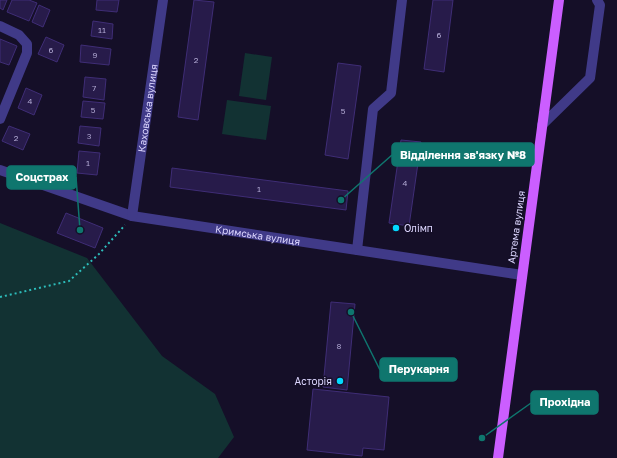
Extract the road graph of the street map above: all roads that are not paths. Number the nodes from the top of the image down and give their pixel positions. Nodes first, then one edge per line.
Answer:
1 (163, 0) edge
2 (402, 0) edge
3 (559, 0) edge
4 (597, 0) edge
5 (0, 26) edge
6 (0, 119) edge
7 (542, 125) junction
8 (0, 170) edge
9 (132, 216) junction
10 (357, 250) junction
11 (522, 275) junction
12 (498, 458) edge

1 - 9 street, Каховська вулиця
2 - 10 street
3 - 7 main road, Артема вулиця
4 - 7 street
5 - 6 street
7 - 11 main road, Артема вулиця
8 - 9 street, Кримська вулиця
9 - 10 street, Кримська вулиця
10 - 11 street, Кримська вулиця
11 - 12 main road, Артема вулиця

